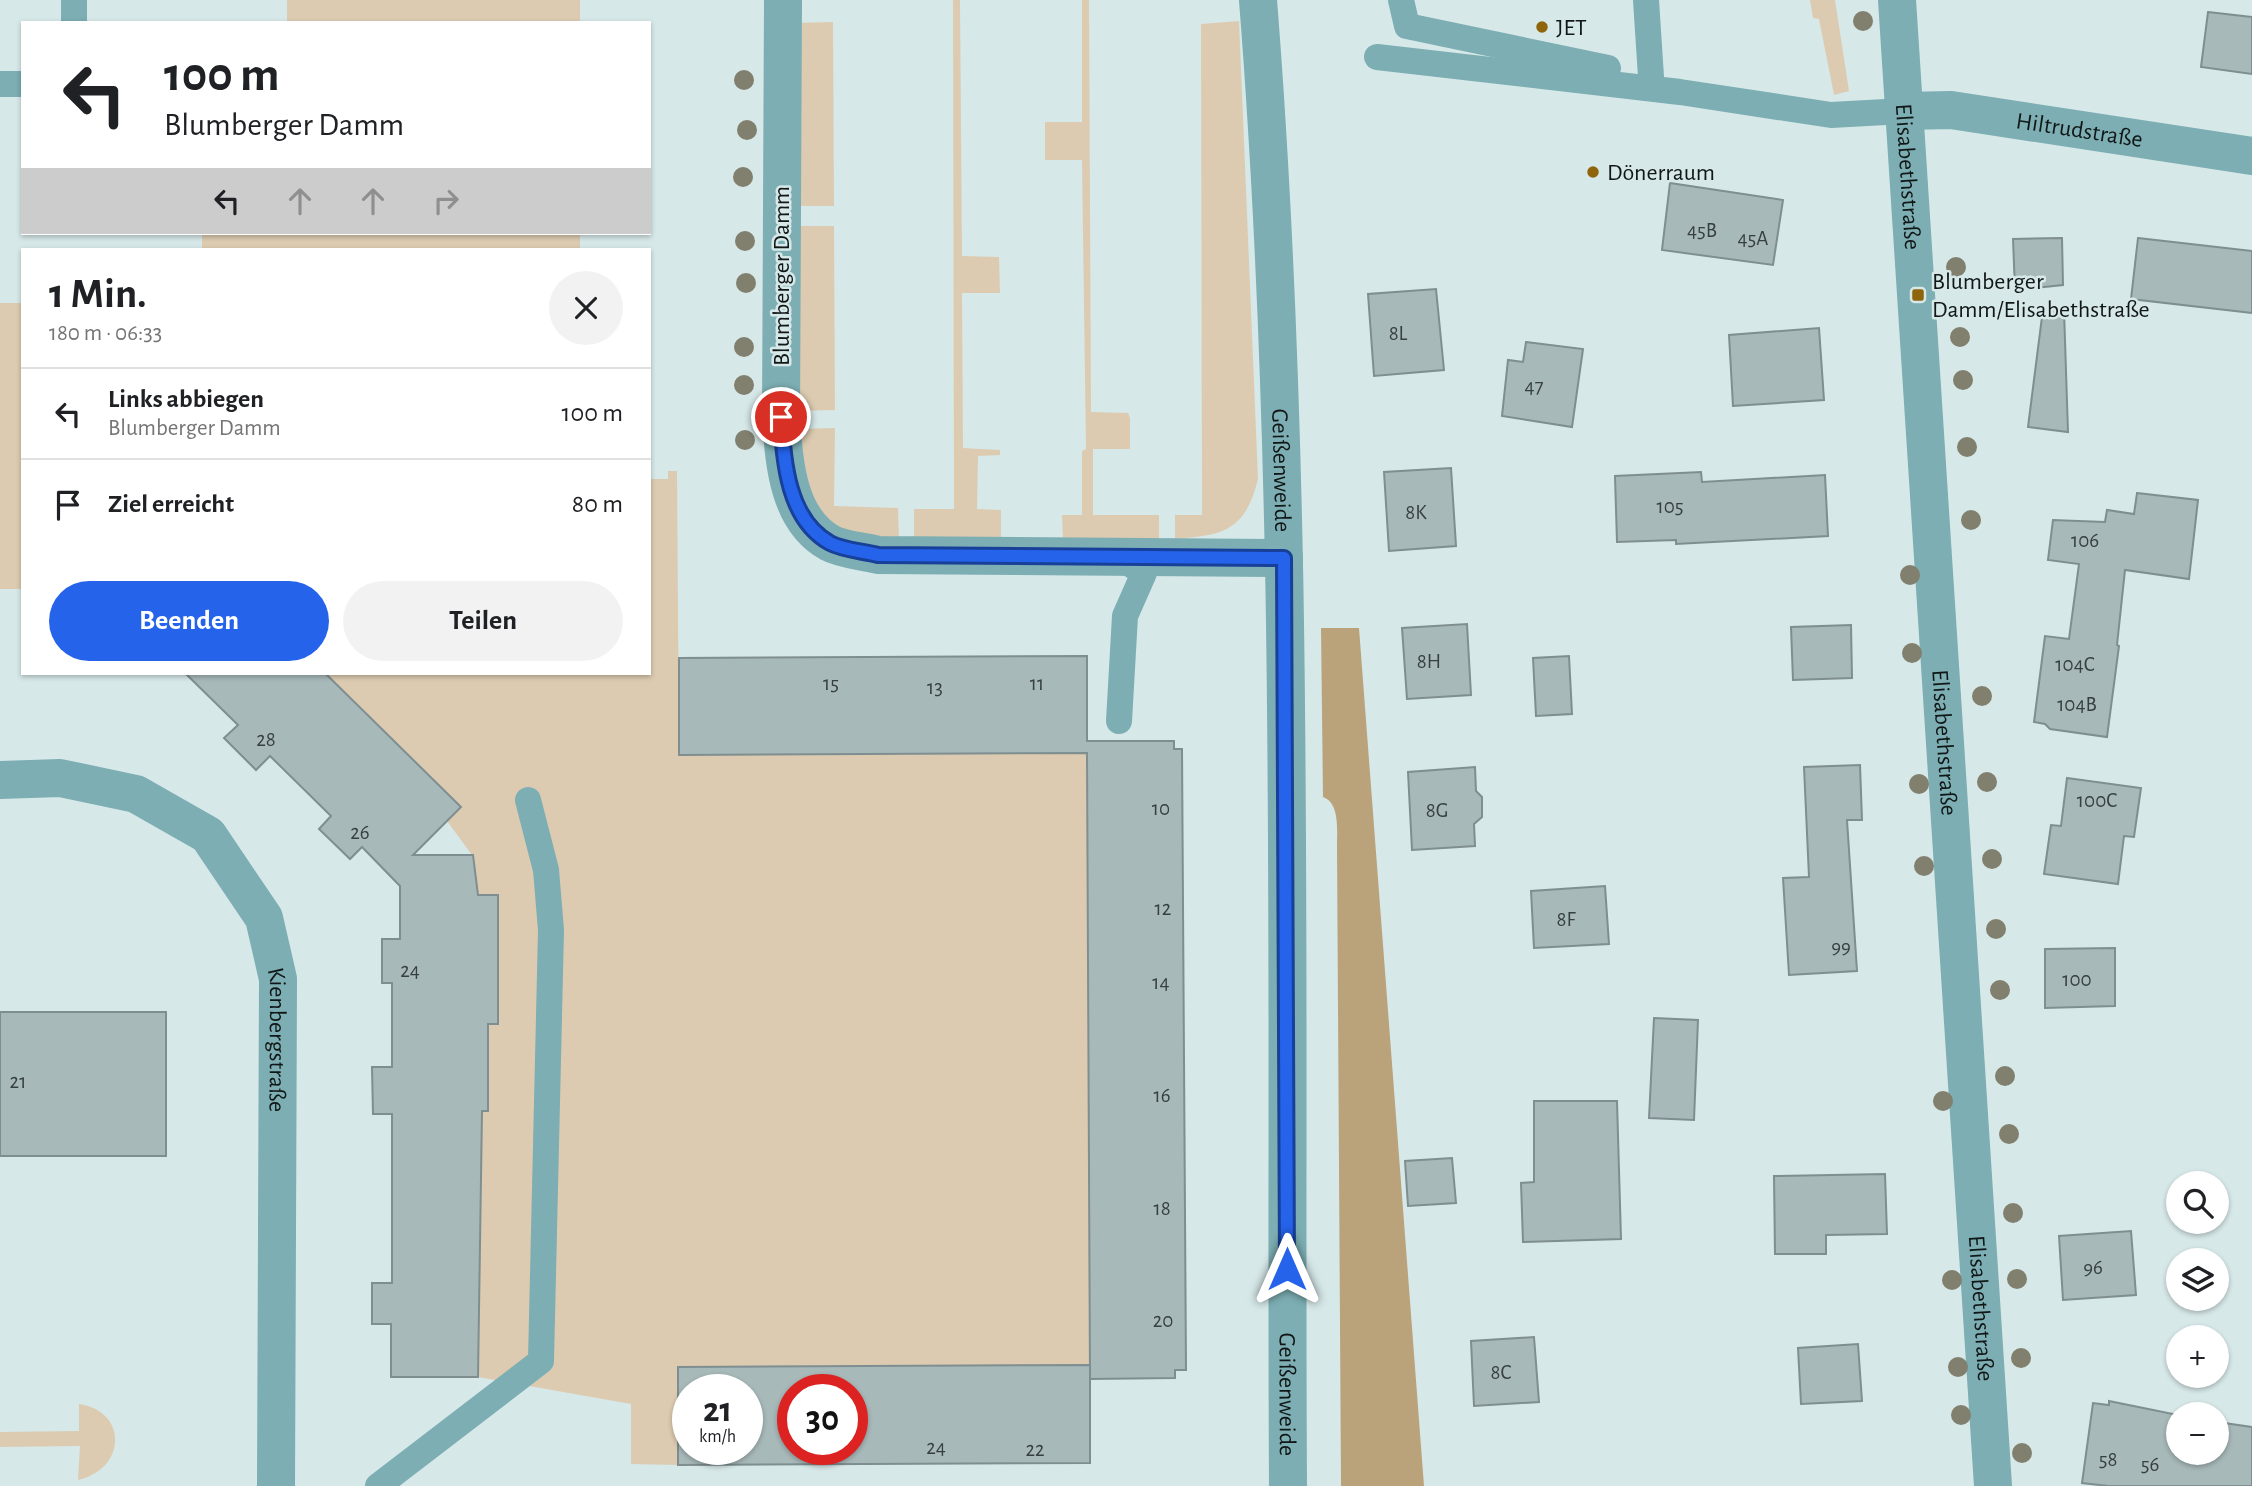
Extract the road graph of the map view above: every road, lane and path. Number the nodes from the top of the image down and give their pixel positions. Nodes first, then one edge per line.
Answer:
1 (75, 0) edge
2 (783, 0) edge
3 (1258, 0) edge
4 (1401, 0) edge
5 (1646, 0) edge
6 (1897, 0) edge
7 (75, 21) edge
8 (1377, 57) dead end
9 (1651, 77) junction
10 (0, 84) edge
11 (21, 84) edge
12 (1680, 92) junction
13 (1904, 111) junction
14 (2252, 156) edge
15 (1119, 556) junction
16 (1284, 558) junction
17 (1119, 721) dead end
18 (0, 780) edge
19 (528, 800) dead end
20 (276, 1486) edge
21 (378, 1486) edge
22 (1288, 1486) edge
23 (1993, 1486) edge

1 - 7 lane
2 - 15 street, Blumberger Damm
3 - 16 street, Geißenweide
4 - 9 lane
5 - 9 lane
6 - 13 street, Elisabethstraße
8 - 12 lane
9 - 12 lane
10 - 11 lane
12 - 13 lane
13 - 14 street, Hiltrudstraße
13 - 23 street, Elisabethstraße
15 - 16 street, Blumberger Damm
15 - 17 lane
16 - 22 street, Geißenweide
18 - 20 street, Kienbergstraße
19 - 21 lane

